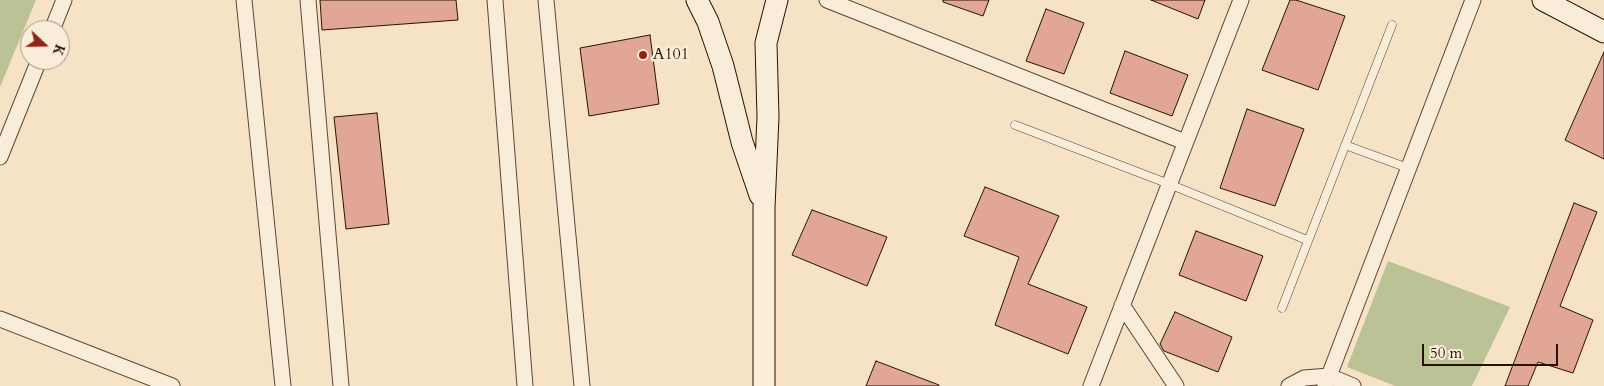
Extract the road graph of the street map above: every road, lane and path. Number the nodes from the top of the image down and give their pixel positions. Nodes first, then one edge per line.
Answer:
1 (64, 0) edge
2 (244, 0) edge
3 (308, 0) edge
4 (495, 0) edge
5 (546, 0) edge
6 (697, 0) edge
7 (778, 0) edge
8 (827, 0) edge
9 (1240, 0) edge
10 (1473, 0) edge
11 (1543, 0) edge
12 (56, 20) edge
13 (1392, 25) dead end
14 (1604, 32) edge
15 (36, 70) edge
16 (1015, 124) dead end
17 (1185, 142) junction
18 (1345, 145) junction
19 (0, 157) edge
20 (1408, 168) junction
21 (1169, 184) junction
22 (764, 207) junction
23 (1307, 240) junction
24 (1122, 305) junction
25 (1282, 308) dead end
26 (0, 320) edge
27 (1327, 381) edge
28 (172, 386) edge
29 (283, 386) edge
30 (341, 386) edge
31 (525, 386) edge
32 (582, 386) edge
33 (764, 386) edge
34 (1091, 386) edge
35 (1176, 386) edge
36 (1289, 386) edge
37 (1352, 386) edge

1 - 12 street
2 - 29 street
3 - 30 street
4 - 31 street
5 - 32 street
6 - 22 main road
7 - 22 main road
8 - 17 street
9 - 17 street
10 - 20 street
11 - 14 main road
13 - 18 lane
15 - 19 street
16 - 21 lane
17 - 21 street
18 - 20 lane
18 - 23 lane
20 - 27 street
21 - 23 lane
21 - 24 street
22 - 33 main road
23 - 25 lane
24 - 34 street
24 - 35 street
26 - 28 street
27 - 36 street
27 - 37 street

